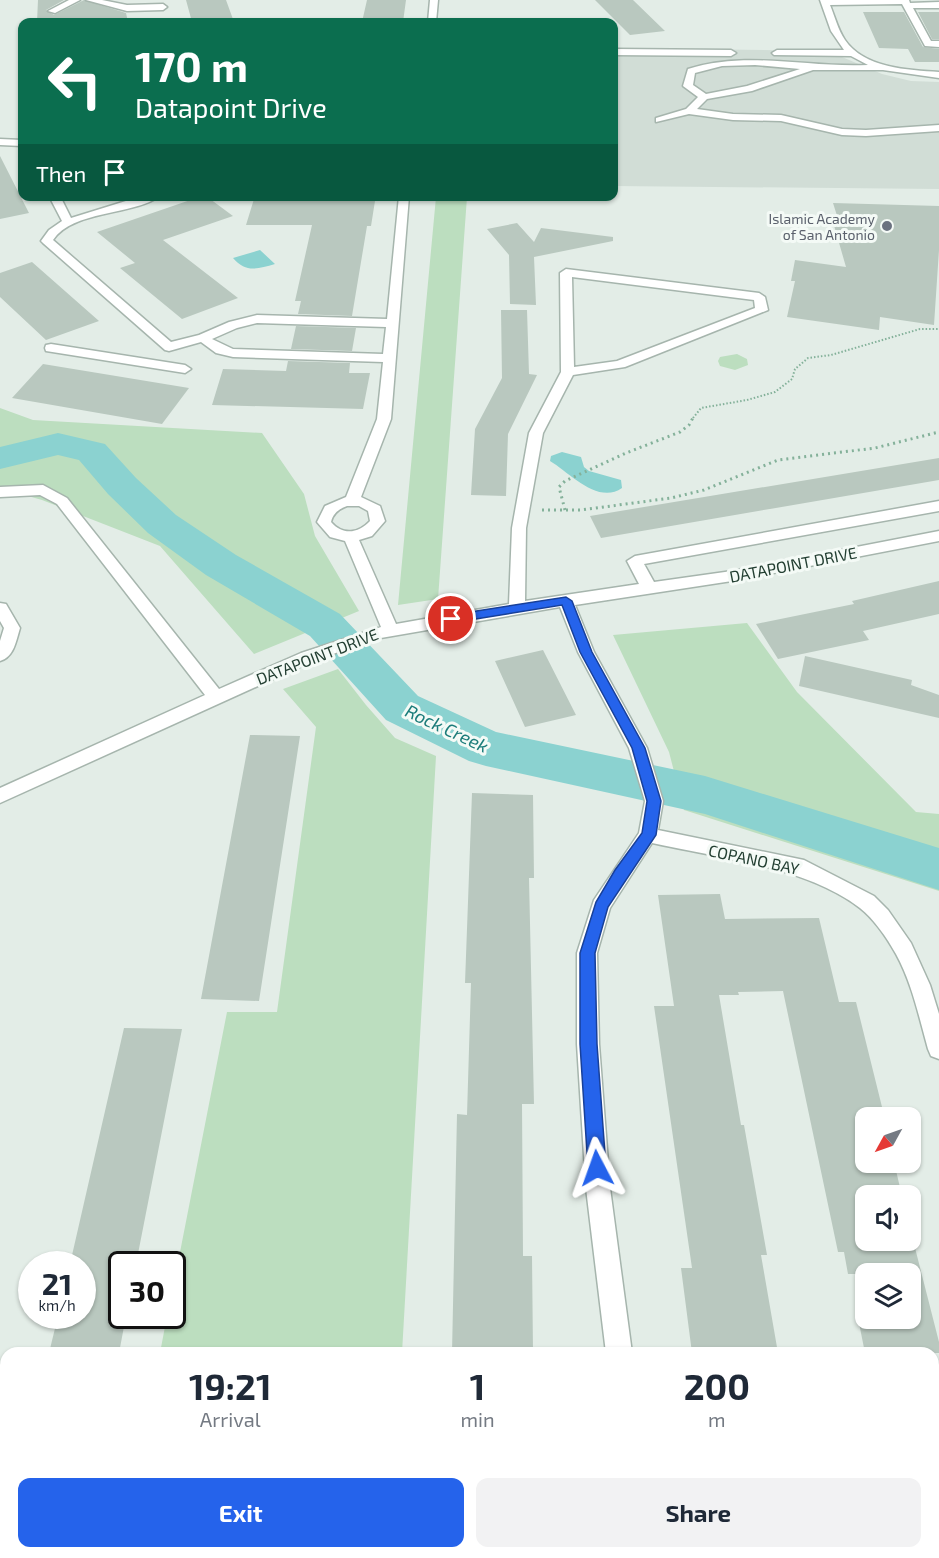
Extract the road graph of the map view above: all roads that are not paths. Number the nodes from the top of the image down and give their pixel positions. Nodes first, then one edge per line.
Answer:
1 (76, 0) edge
2 (90, 0) edge
3 (434, 0) edge
4 (824, 1) edge
5 (906, 2) edge
6 (939, 5) edge
7 (164, 8) edge
8 (52, 11) dead end
9 (432, 18) edge
10 (939, 44) edge
11 (618, 52) edge
12 (853, 53) junction
13 (885, 67) junction
14 (813, 68) junction
15 (939, 75) edge
16 (704, 97) junction
17 (689, 111) junction
18 (660, 120) dead end
19 (939, 128) edge
20 (0, 142) edge
21 (18, 143) edge
22 (57, 201) edge
23 (138, 201) edge
24 (404, 201) edge
25 (68, 222) junction
26 (392, 323) junction
27 (203, 338) junction
28 (169, 346) junction
29 (51, 348) dead end
30 (389, 358) junction
31 (156, 364) junction
32 (186, 369) dead end
33 (568, 372) junction
34 (0, 492) edge
35 (352, 501) junction
36 (939, 506) edge
37 (350, 536) junction
38 (936, 540) edge
39 (752, 542) junction
40 (772, 567) junction
41 (649, 588) junction
42 (566, 601) junction
43 (0, 608) edge
44 (517, 609) junction
45 (382, 632) junction
46 (0, 655) edge
47 (216, 697) junction
48 (0, 796) edge
49 (648, 835) junction
50 (939, 1049) edge
51 (618, 1347) edge

1 - 8 street
2 - 7 street
3 - 9 street
4 - 5 street
4 - 12 street
5 - 6 street
5 - 10 street
11 - 12 street
12 - 13 street
13 - 14 street
13 - 15 street
14 - 16 street
14 - 16 street
16 - 17 street
17 - 18 street
17 - 19 street
20 - 21 street
22 - 25 street
23 - 25 street
24 - 26 street
25 - 28 street
26 - 27 street
26 - 30 street
27 - 28 street
27 - 30 street
28 - 31 street
29 - 31 street
30 - 35 street
31 - 32 street
33 - 33 street
33 - 44 street
34 - 47 street
35 - 37 street
35 - 37 street
36 - 39 street
37 - 45 street
38 - 40 street, DATAPOINT DRIVE
39 - 40 street
39 - 41 street
40 - 41 street, DATAPOINT DRIVE
41 - 42 street, DATAPOINT DRIVE
42 - 44 street, DATAPOINT DRIVE
42 - 49 street
43 - 46 street
44 - 45 street, DATAPOINT DRIVE
45 - 47 street, DATAPOINT DRIVE
47 - 48 street, DATAPOINT DRIVE
49 - 50 street, COPANO BAY
49 - 51 street

